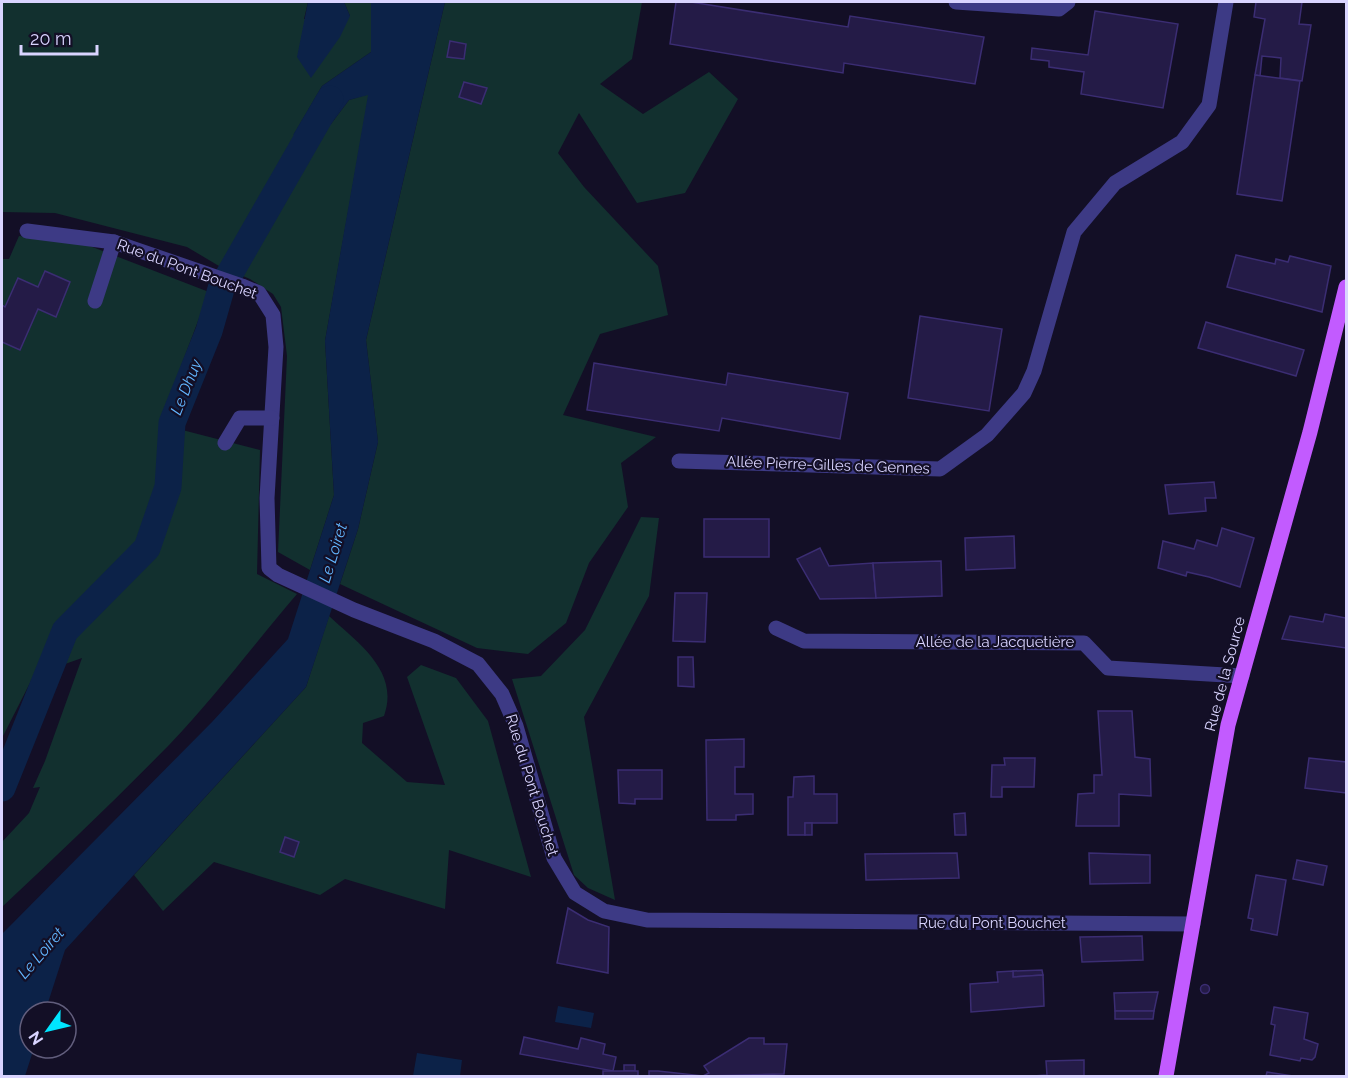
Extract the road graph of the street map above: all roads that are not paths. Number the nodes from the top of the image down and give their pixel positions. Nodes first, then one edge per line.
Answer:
1 (956, 2) edge
2 (1068, 2) edge
3 (1226, 2) edge
4 (27, 231) dead end
5 (114, 242) junction
6 (1347, 287) edge
7 (95, 301) dead end
8 (272, 418) junction
9 (225, 443) dead end
10 (679, 461) dead end
11 (776, 628) dead end
12 (1242, 676) junction
13 (1193, 924) junction
14 (1166, 1077) edge

1 - 2 street
3 - 10 street, Allée Pierre-Gilles de Gennes
4 - 5 street, Rue du Pont Bouchet
5 - 7 street
5 - 8 street, Rue du Pont Bouchet
6 - 12 main road, Rue de la Source
8 - 9 street
8 - 13 street, Rue du Pont Bouchet
11 - 12 street, Allée de la Jacquetière
12 - 13 main road, Rue de la Source
13 - 14 main road, Rue de la Source

